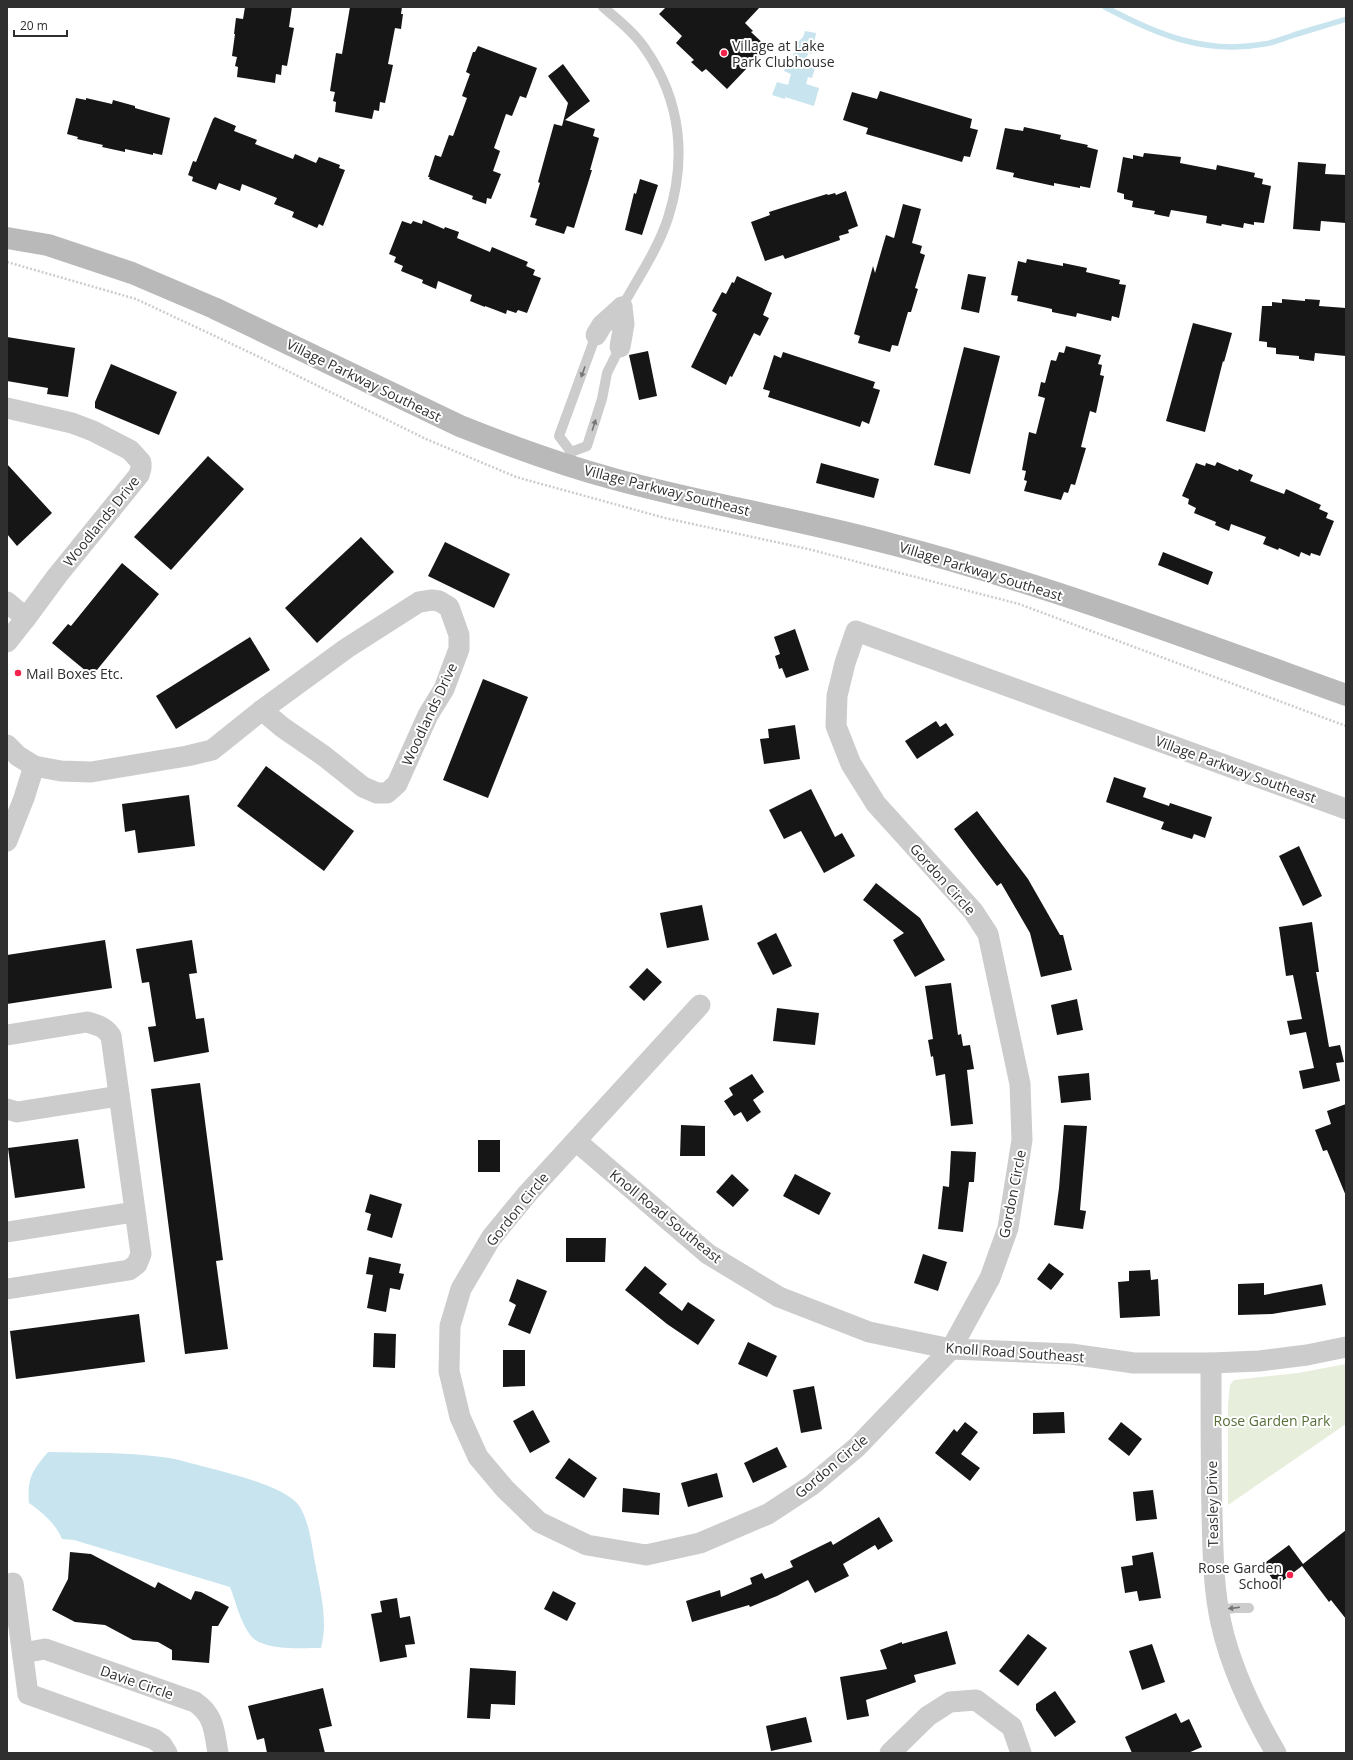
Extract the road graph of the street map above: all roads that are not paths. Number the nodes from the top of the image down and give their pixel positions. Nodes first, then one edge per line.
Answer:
1 (603, 7) edge
2 (7, 238) edge
3 (622, 307) joint
4 (608, 341) junction
5 (7, 408) edge
6 (568, 458) junction
7 (7, 602) edge
8 (26, 618) junction
9 (856, 631) joint
10 (7, 642) edge
11 (1346, 695) edge
12 (262, 710) junction
13 (7, 745) edge
14 (34, 766) junction
15 (1346, 809) edge
16 (7, 841) edge
17 (700, 1005) dead end
18 (7, 1035) edge
19 (119, 1096) junction
20 (7, 1109) edge
21 (576, 1141) junction
22 (134, 1212) junction
23 (7, 1232) edge
24 (7, 1289) edge
25 (1346, 1347) edge
26 (951, 1349) junction
27 (1211, 1363) junction
28 (7, 1584) edge
29 (1249, 1608) dead end
30 (1219, 1610) junction
31 (13, 1632) edge
32 (23, 1654) junction
33 (167, 1753) edge
34 (218, 1753) edge
35 (890, 1753) edge
36 (1021, 1753) edge
37 (1276, 1753) edge

1 - 3 lane
2 - 6 street, Village Parkway Southeast
3 - 4 street
6 -> 4 lane
4 -> 6 lane
5 - 8 street, Woodlands Drive
6 - 11 street, Village Parkway Southeast
7 - 8 street
8 - 10 street, Woodlands Drive
9 - 15 street, Village Parkway Southeast
9 - 26 street, Gordon Circle
12 - 12 street, Woodlands Drive
12 - 14 street, Woodlands Drive
13 - 14 street, Woodlands Drive
14 - 16 street
17 - 21 street, Gordon Circle
18 - 19 street
19 - 20 street
19 - 22 street
21 - 26 street, Knoll Road Southeast
21 - 26 street, Gordon Circle
22 - 23 street
22 - 24 street
25 - 27 street, Knoll Road Southeast
26 - 27 street, Knoll Road Southeast
27 - 30 street, Teasley Drive
28 - 31 street
29 -> 30 lane
30 - 37 street, Teasley Drive
31 - 32 street
32 - 33 street
32 - 34 street, Davie Circle
35 - 36 street

